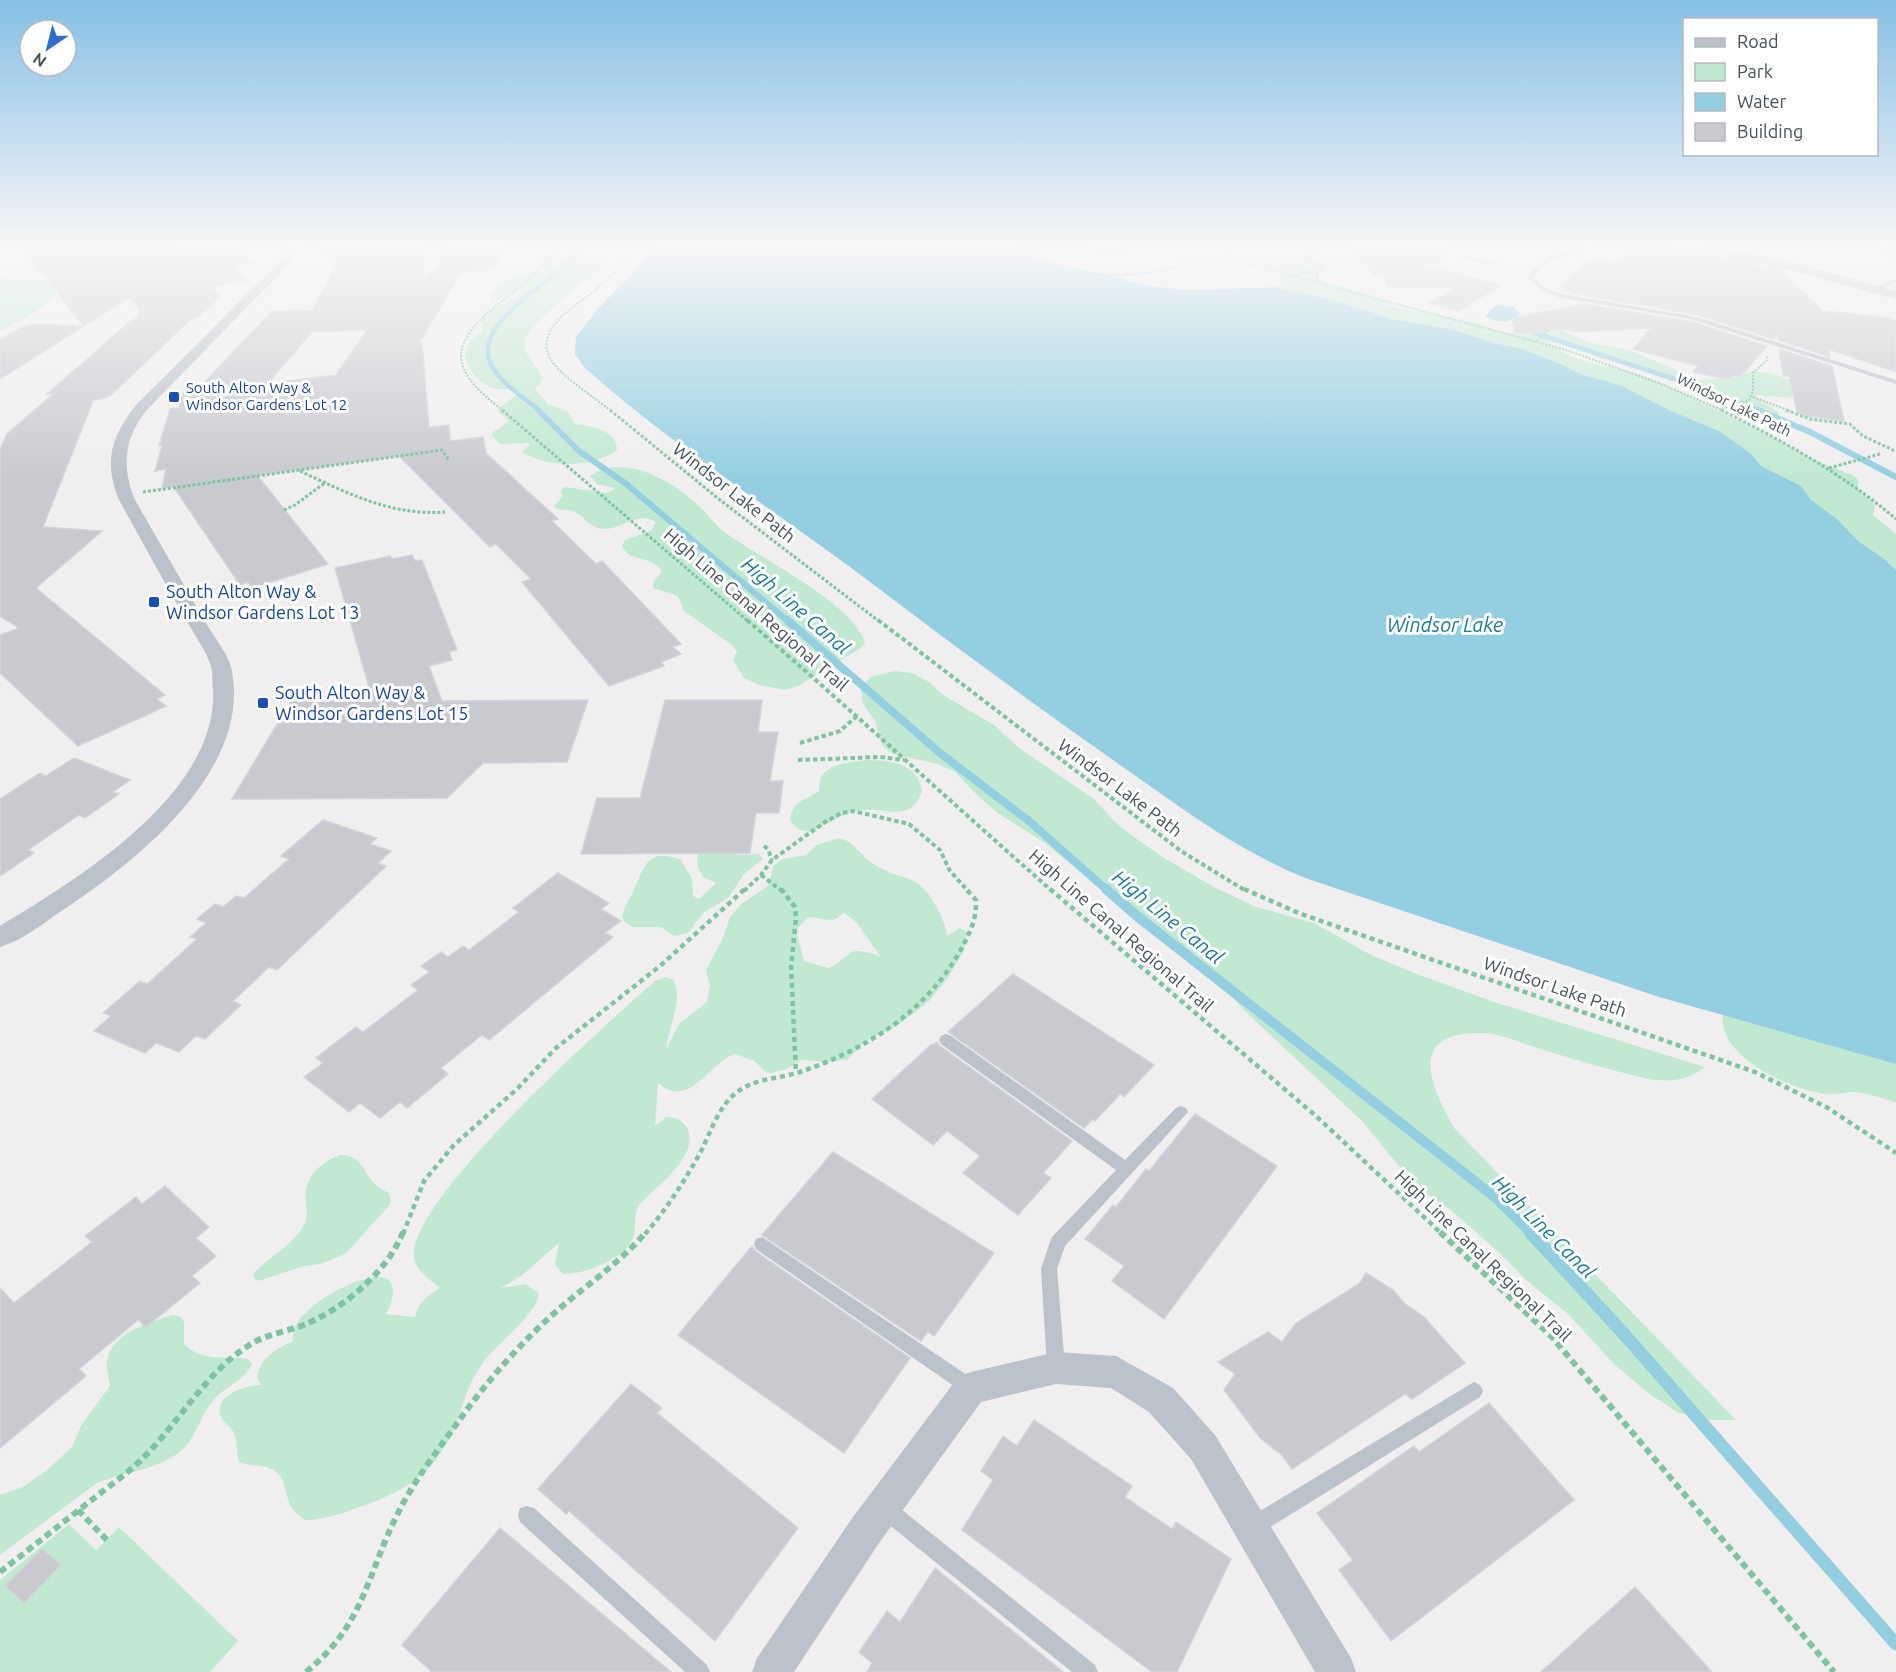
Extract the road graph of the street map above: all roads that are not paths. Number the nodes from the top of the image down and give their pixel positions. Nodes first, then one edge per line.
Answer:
1 (224, 324) edge
2 (1715, 324) edge
3 (1896, 382) edge
4 (0, 938) edge
5 (946, 1040) dead end
6 (1181, 1112) dead end
7 (1127, 1170) junction
8 (762, 1244) dead end
9 (1056, 1368) junction
10 (971, 1388) junction
11 (1474, 1392) dead end
12 (883, 1507) junction
13 (527, 1515) dead end
14 (1251, 1527) junction
15 (700, 1672) edge
16 (771, 1672) edge
17 (1088, 1672) edge
18 (1337, 1672) edge

1 - 4 street
2 - 3 lane
5 - 7 lane
6 - 7 lane
7 - 9 lane
8 - 10 lane
9 - 10 street
9 - 14 street
10 - 12 street
11 - 14 lane
12 - 16 street
12 - 17 lane
13 - 15 lane
14 - 18 street

